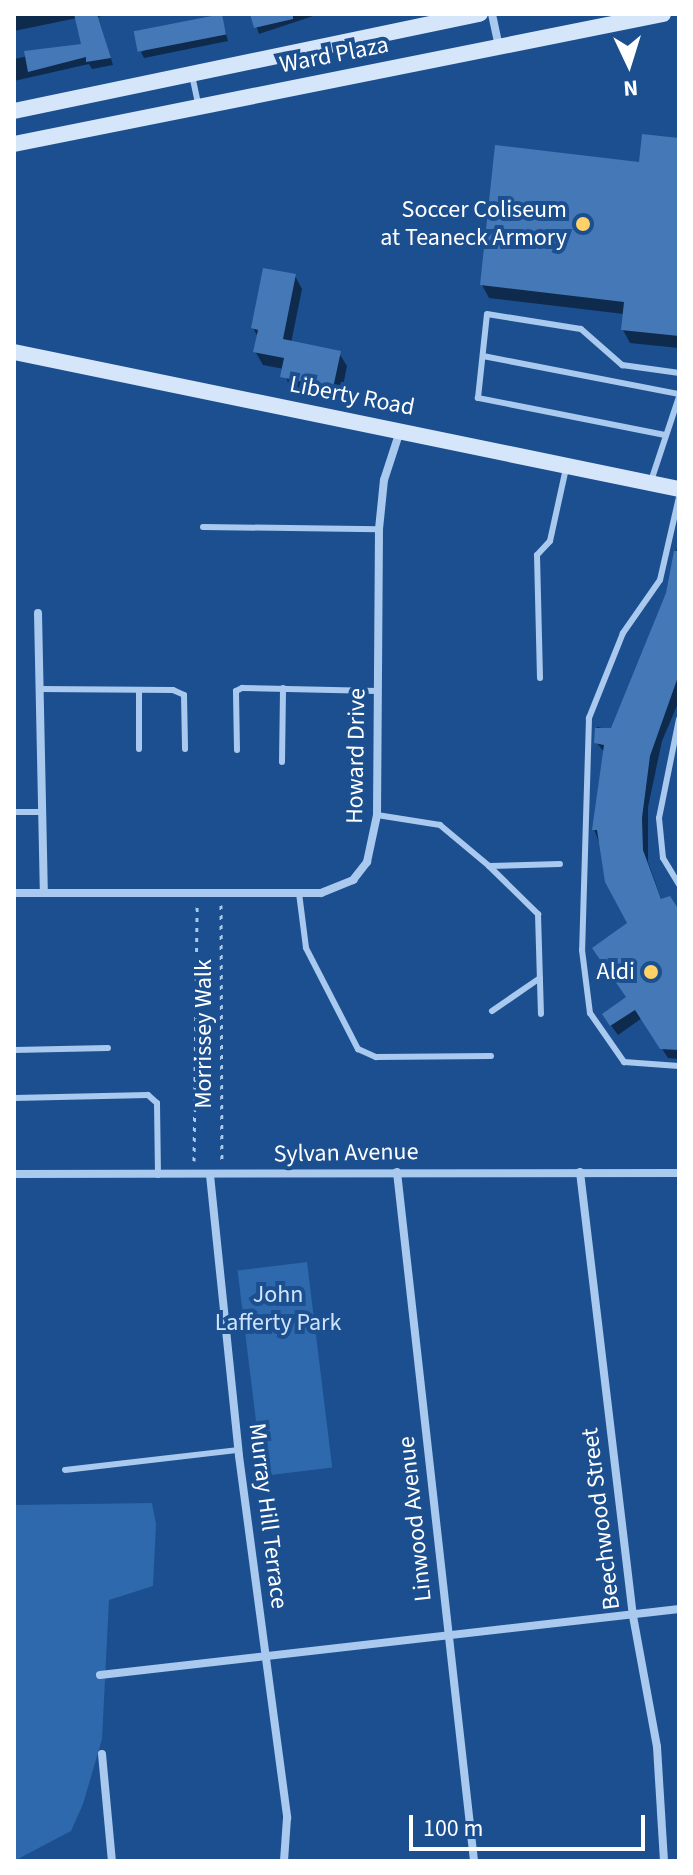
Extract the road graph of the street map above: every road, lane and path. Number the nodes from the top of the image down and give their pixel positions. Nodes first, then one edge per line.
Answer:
1 (480, 14) edge
2 (492, 14) edge
3 (663, 14) edge
4 (499, 46) junction
5 (192, 74) junction
6 (199, 107) junction
7 (14, 111) edge
8 (14, 144) edge
9 (14, 352) edge
10 (483, 356) junction
11 (679, 373) edge
12 (679, 396) edge
13 (400, 431) junction
14 (665, 435) junction
15 (566, 465) junction
16 (650, 484) junction
17 (679, 489) edge
18 (679, 497) edge
19 (203, 527) dead end
20 (379, 529) junction
21 (38, 613) dead end
22 (540, 678) dead end
23 (283, 688) junction
24 (40, 689) junction
25 (139, 690) junction
26 (377, 691) junction
27 (679, 719) edge
28 (139, 749) dead end
29 (185, 749) dead end
30 (237, 750) dead end
31 (282, 762) dead end
32 (14, 812) edge
33 (43, 812) junction
34 (377, 815) junction
35 (560, 864) dead end
36 (489, 866) junction
37 (679, 885) edge
38 (14, 893) edge
39 (44, 893) junction
40 (197, 893) junction
41 (221, 893) junction
42 (299, 893) junction
43 (540, 978) junction
44 (492, 1011) dead end
45 (541, 1014) dead end
46 (108, 1048) dead end
47 (14, 1050) edge
48 (491, 1056) dead end
49 (679, 1066) edge
50 (14, 1098) edge
51 (397, 1172) junction
52 (580, 1172) junction
53 (679, 1173) edge
54 (14, 1174) edge
55 (158, 1175) junction
56 (193, 1175) junction
57 (210, 1175) junction
58 (222, 1175) junction
59 (239, 1450) junction
60 (65, 1470) dead end
61 (679, 1609) edge
62 (633, 1616) junction
63 (448, 1635) junction
64 (266, 1656) junction
65 (100, 1675) dead end
66 (102, 1754) dead end
67 (112, 1861) edge
68 (284, 1861) edge
69 (474, 1861) edge
70 (664, 1861) edge

1 - 5 street, Ward Plaza
2 - 4 street
3 - 4 street, Ward Plaza
4 - 6 street, Ward Plaza
5 - 6 lane
5 - 7 street, Ward Plaza
6 - 8 street, Ward Plaza
9 - 13 street, Liberty Road
10 - 11 lane
10 - 12 lane
10 - 14 lane
12 - 14 lane
13 - 15 street, Liberty Road
13 - 20 street, Howard Drive
14 - 16 lane
15 - 16 street, Liberty Road
15 - 22 lane
16 - 17 street, Liberty Road
18 - 49 lane
19 - 20 lane
20 - 26 street, Howard Drive
21 - 24 street
23 - 26 lane
23 - 30 lane
23 - 31 lane
24 - 25 lane
24 - 33 street
25 - 28 lane
25 - 29 lane
26 - 34 street, Howard Drive
27 - 37 lane
32 - 33 lane
33 - 39 street
34 - 36 lane
34 - 42 street, Howard Drive
35 - 36 lane
36 - 43 lane
38 - 39 street, Howard Drive
39 - 40 street, Howard Drive
40 - 41 street, Howard Drive
40 - 56 path
41 - 42 street, Howard Drive
41 - 58 path, Morrissey Walk
42 - 48 lane
43 - 44 lane
43 - 45 lane
46 - 47 lane
50 - 55 lane
51 - 52 street, Sylvan Avenue
51 - 58 street, Sylvan Avenue
51 - 63 street, Linwood Avenue
52 - 53 street, Sylvan Avenue
52 - 62 street, Beechwood Street
54 - 55 street, Sylvan Avenue
55 - 56 street, Sylvan Avenue
56 - 57 street, Sylvan Avenue
57 - 58 street, Sylvan Avenue
57 - 59 street, Murray Hill Terrace
59 - 60 lane
59 - 64 street, Murray Hill Terrace
61 - 62 street
62 - 63 street
62 - 70 street, Beechwood Street
63 - 64 street
63 - 69 street, Linwood Avenue
64 - 65 street
64 - 68 street, Murray Hill Terrace
66 - 67 street

